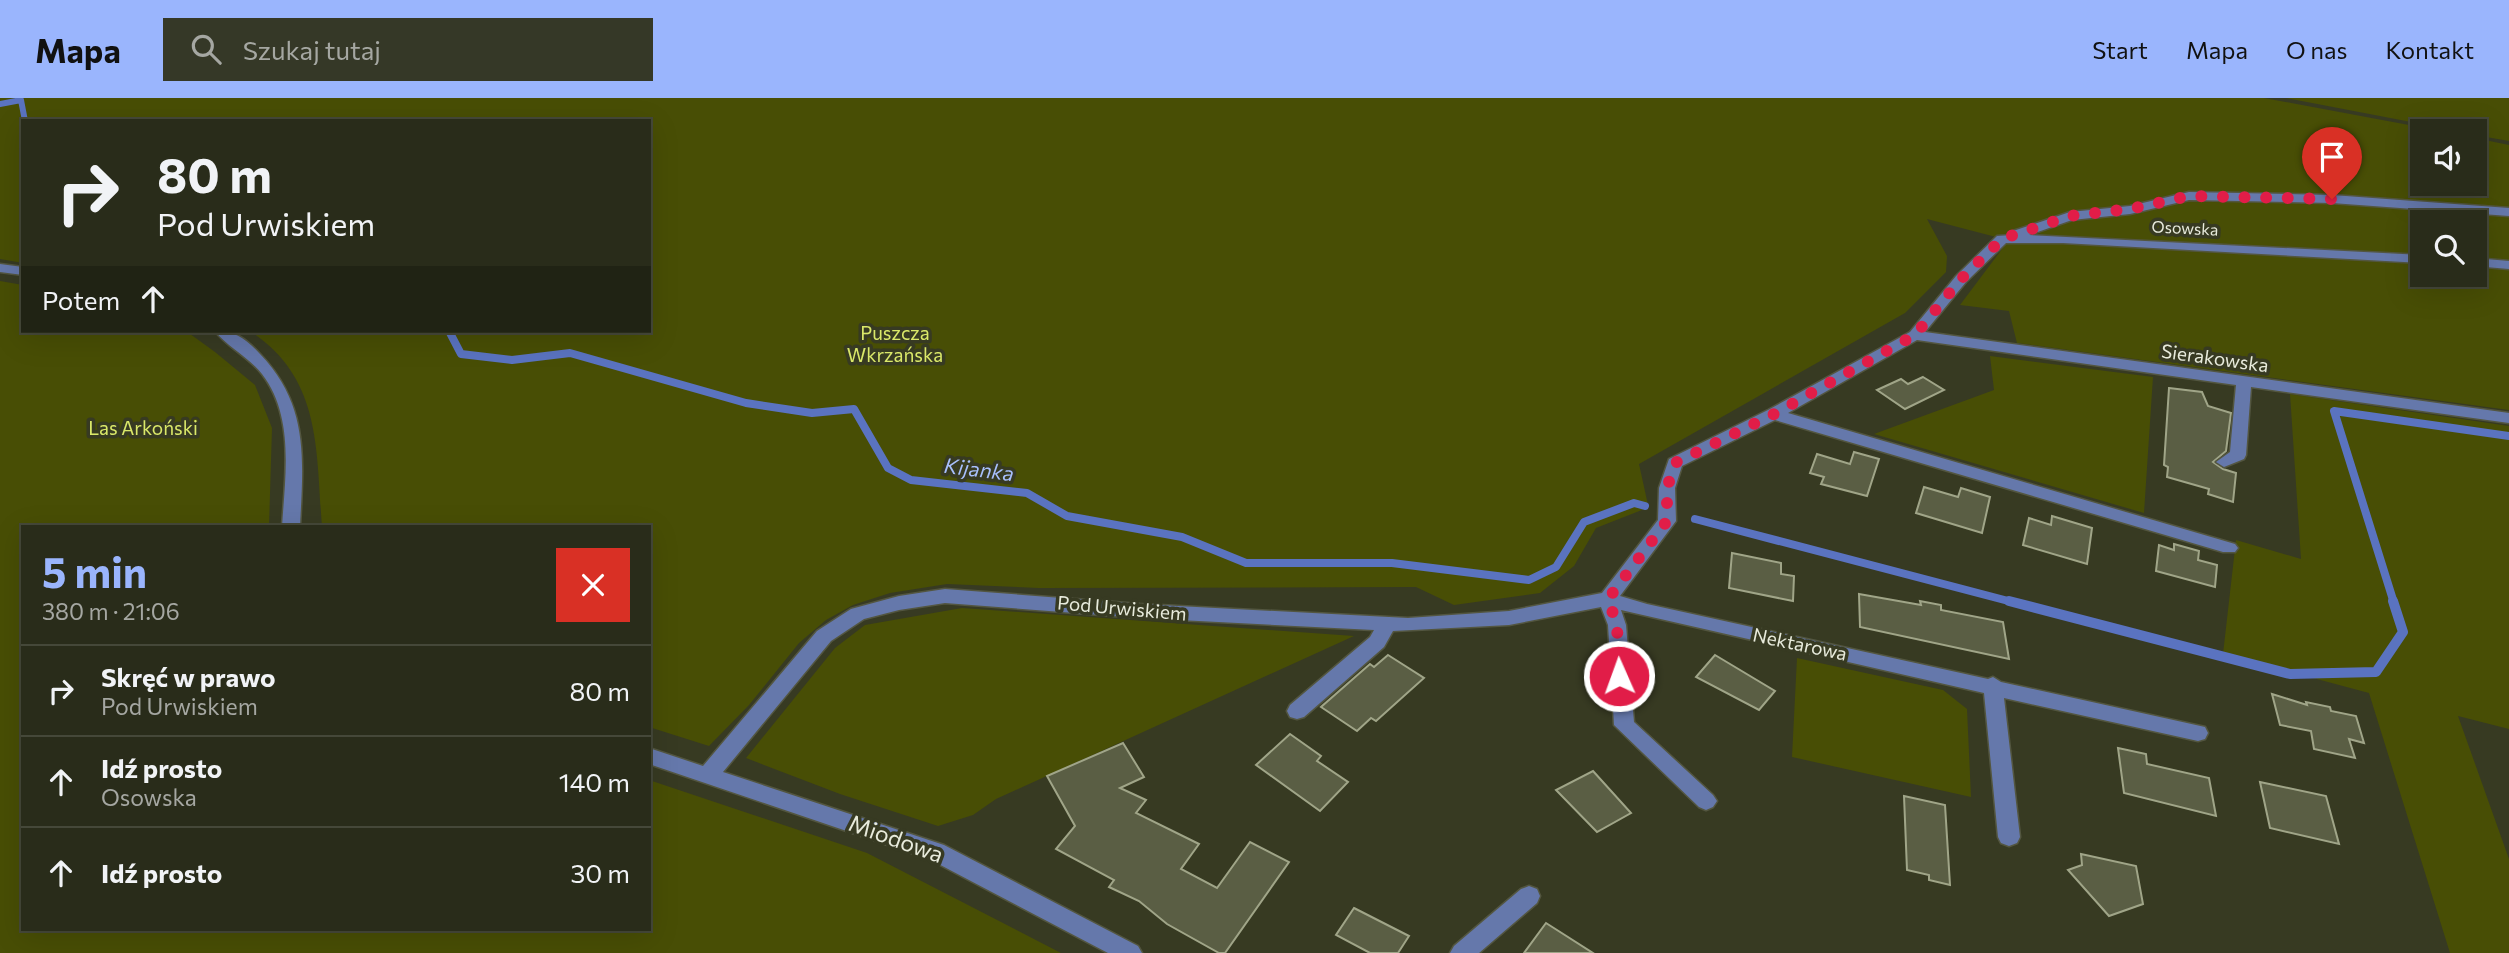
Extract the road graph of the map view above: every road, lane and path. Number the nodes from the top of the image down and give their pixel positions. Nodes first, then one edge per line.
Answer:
1 (2509, 212) edge
2 (2002, 239) junction
3 (2410, 258) edge
4 (2487, 263) edge
5 (2509, 264) edge
6 (0, 268) edge
7 (21, 271) edge
8 (225, 333) edge
9 (1915, 335) junction
10 (2244, 382) junction
11 (1774, 414) junction
12 (2509, 418) edge
13 (2224, 462) dead end
14 (291, 525) edge
15 (2229, 548) dead end
16 (1608, 599) junction
17 (1387, 624) junction
18 (1993, 685) junction
19 (1297, 711) dead end
20 (2198, 733) dead end
21 (651, 756) edge
22 (708, 775) junction
23 (1706, 801) dead end
24 (2009, 837) dead end
25 (1529, 896) dead end
26 (1130, 953) edge
27 (1462, 953) edge

1 - 2 street
2 - 3 street, Osowska
2 - 9 street
4 - 5 street
6 - 7 street
8 - 14 street
9 - 10 street, Sierakowska
9 - 11 street
10 - 12 street, Sierakowska
10 - 13 street
11 - 15 street
11 - 16 street
16 - 17 street, Pod Urwiskiem
16 - 18 street, Nektarowa
16 - 23 street
17 - 19 street
17 - 22 street, Pod Urwiskiem
18 - 20 street, Nektarowa
18 - 24 street
21 - 22 street, Miodowa
22 - 26 street, Miodowa
25 - 27 street

